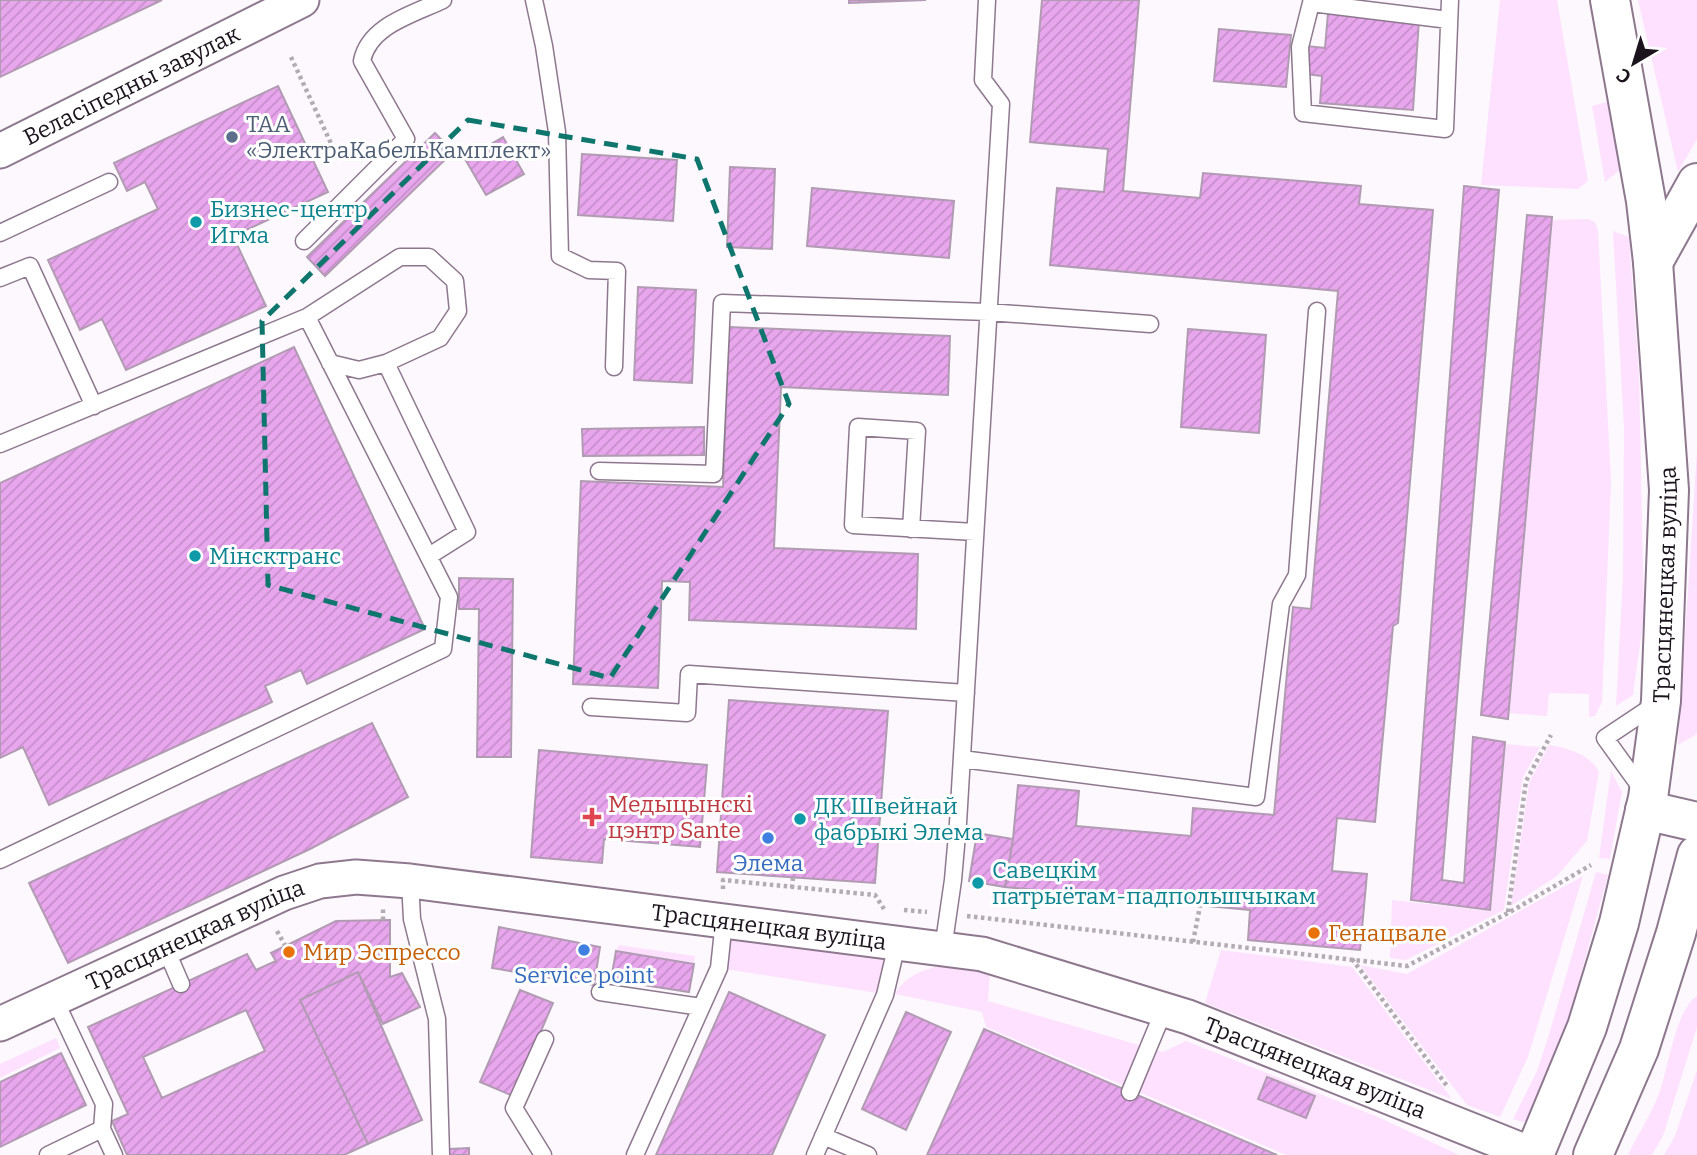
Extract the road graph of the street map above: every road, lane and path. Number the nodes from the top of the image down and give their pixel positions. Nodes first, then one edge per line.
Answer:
1 (302, 0) edge
2 (443, 0) edge
3 (534, 0) edge
4 (987, 0) edge
5 (1450, 0) edge
6 (1610, 0) edge
7 (1450, 20) junction
8 (291, 57) dead end
9 (0, 151) edge
10 (335, 152) dead end
11 (109, 182) dead end
12 (1697, 183) edge
13 (0, 233) edge
14 (304, 241) dead end
15 (1653, 262) junction
16 (0, 278) edge
17 (1317, 311) dead end
18 (988, 312) junction
19 (307, 317) junction
20 (1150, 324) dead end
21 (330, 363) junction
22 (386, 363) junction
23 (614, 367) dead end
24 (93, 406) junction
25 (0, 444) edge
26 (599, 471) dead end
27 (911, 529) junction
28 (975, 532) junction
29 (429, 556) junction
30 (966, 693) junction
31 (1661, 701) junction
32 (591, 707) dead end
33 (1550, 735) dead end
34 (962, 759) junction
35 (1646, 804) junction
36 (1697, 822) edge
37 (1697, 855) edge
38 (0, 860) edge
39 (1591, 865) dead end
40 (793, 877) dead end
41 (410, 881) junction
42 (792, 888) junction
43 (736, 891) dead end
44 (723, 899) junction
45 (1200, 906) dead end
46 (871, 907) dead end
47 (884, 909) junction
48 (1507, 913) junction
49 (948, 914) junction
50 (287, 927) dead end
51 (277, 931) junction
52 (1686, 935) edge
53 (264, 937) dead end
54 (1194, 942) junction
55 (897, 944) junction
56 (165, 947) junction
57 (286, 947) dead end
58 (943, 949) junction
59 (1352, 960) junction
60 (181, 984) dead end
61 (600, 992) dead end
62 (54, 998) junction
63 (701, 1007) junction
64 (1164, 1010) junction
65 (0, 1024) edge
66 (545, 1039) dead end
67 (1449, 1088) dead end
68 (1129, 1092) dead end
69 (102, 1129) junction
70 (823, 1136) junction
71 (48, 1155) edge
72 (114, 1155) edge
73 (441, 1155) edge
74 (543, 1155) edge
75 (635, 1155) edge
76 (815, 1155) edge
77 (867, 1155) edge
78 (1534, 1155) edge
79 (1593, 1155) edge

1 - 9 street, Веласіпедны завулак
2 - 14 lane
3 - 23 lane
4 - 18 lane
5 - 7 lane
6 - 15 main road, Трасцянецкая вуліца
7 - 7 lane
8 - 10 path
11 - 13 lane
12 - 15 main road
15 - 31 main road, Трасцянецкая вуліца
16 - 24 lane
17 - 34 lane
18 - 20 lane
18 - 26 lane
18 - 28 lane
19 - 21 lane
19 - 22 lane
19 - 24 lane
21 - 22 lane
21 - 29 lane
22 - 29 lane
24 - 25 lane
27 - 27 lane
27 - 28 lane
28 - 30 lane
29 - 38 lane
30 - 32 lane
30 - 34 lane
31 - 35 main road, Трасцянецкая вуліца
31 - 35 lane
33 - 48 path
34 - 49 lane
35 - 36 main road
35 - 78 main road, Трасцянецкая вуліца
37 - 52 main road
39 - 48 path
40 - 42 path
41 - 44 street, Трасцянецкая вуліца
41 - 56 street, Трасцянецкая вуліца
41 - 73 lane
42 - 44 path
42 - 47 path
43 - 44 path
44 - 55 street, Трасцянецкая вуліца
44 - 63 lane
45 - 54 path
46 - 47 path
47 - 49 path
48 - 59 path
49 - 54 path
49 - 58 lane
50 - 51 path
51 - 53 path
51 - 57 path
52 - 79 main road
54 - 59 path
55 - 58 street, Трасцянецкая вуліца
55 - 70 lane
56 - 60 lane
56 - 62 street, Трасцянецкая вуліца
58 - 64 street, Трасцянецкая вуліца
59 - 67 path
61 - 63 lane
62 - 65 street, Трасцянецкая вуліца
62 - 69 lane
63 - 75 lane
64 - 68 lane
64 - 78 street, Трасцянецкая вуліца
66 - 74 lane
69 - 71 lane
69 - 72 lane
70 - 76 lane
70 - 77 lane

